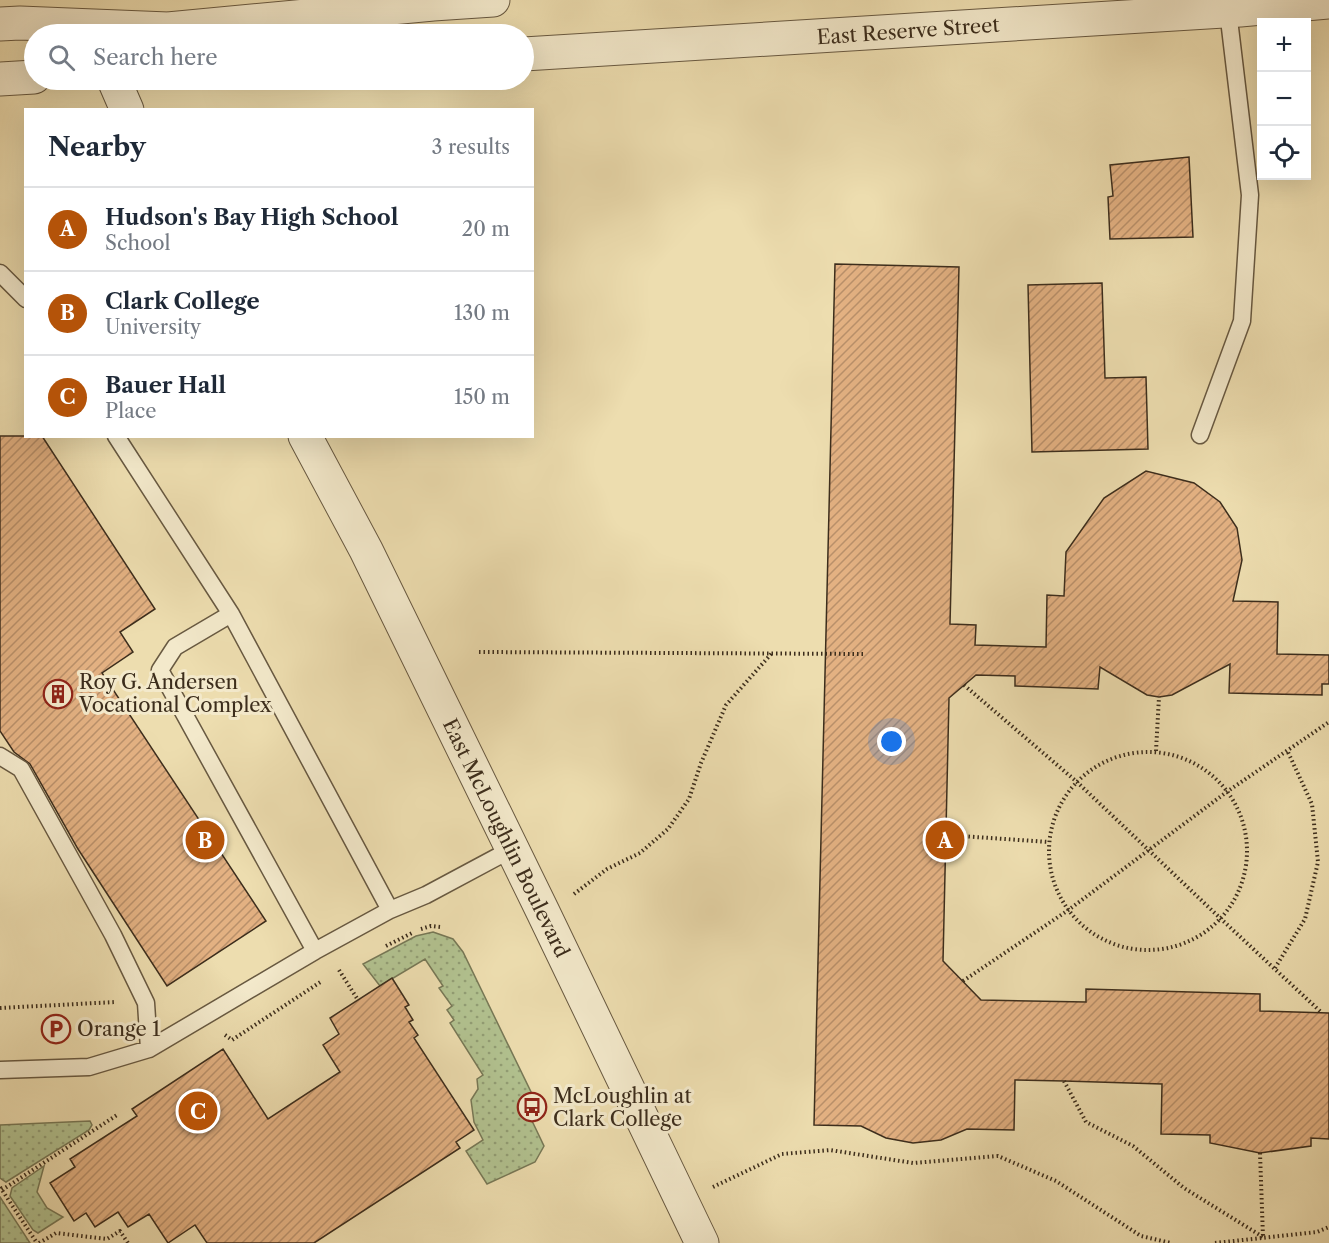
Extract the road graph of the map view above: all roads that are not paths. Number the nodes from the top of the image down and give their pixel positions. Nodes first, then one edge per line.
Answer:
1 (493, 0) edge
2 (1329, 2) edge
3 (1228, 11) junction
4 (87, 21) edge
5 (0, 24) edge
6 (117, 24) edge
7 (221, 24) edge
8 (534, 53) edge
9 (24, 78) edge
10 (0, 79) edge
11 (118, 90) edge
12 (126, 108) edge
13 (0, 273) edge
14 (24, 297) edge
15 (1200, 435) dead end
16 (117, 438) edge
17 (306, 438) edge
18 (231, 614) junction
19 (0, 756) edge
20 (512, 849) junction
21 (390, 910) junction
22 (315, 951) junction
23 (149, 1049) junction
24 (0, 1070) edge
25 (702, 1243) edge

1 - 7 street
2 - 3 street, East Reserve Street
3 - 8 street, East Reserve Street
3 - 15 lane
4 - 5 street
4 - 6 street
9 - 10 street
11 - 12 street
13 - 14 lane
16 - 18 lane
17 - 20 street, East McLoughlin Boulevard
18 - 21 lane
18 - 22 lane
19 - 23 lane
20 - 21 lane
20 - 25 street, East McLoughlin Boulevard
21 - 22 lane
22 - 23 lane
23 - 24 lane

